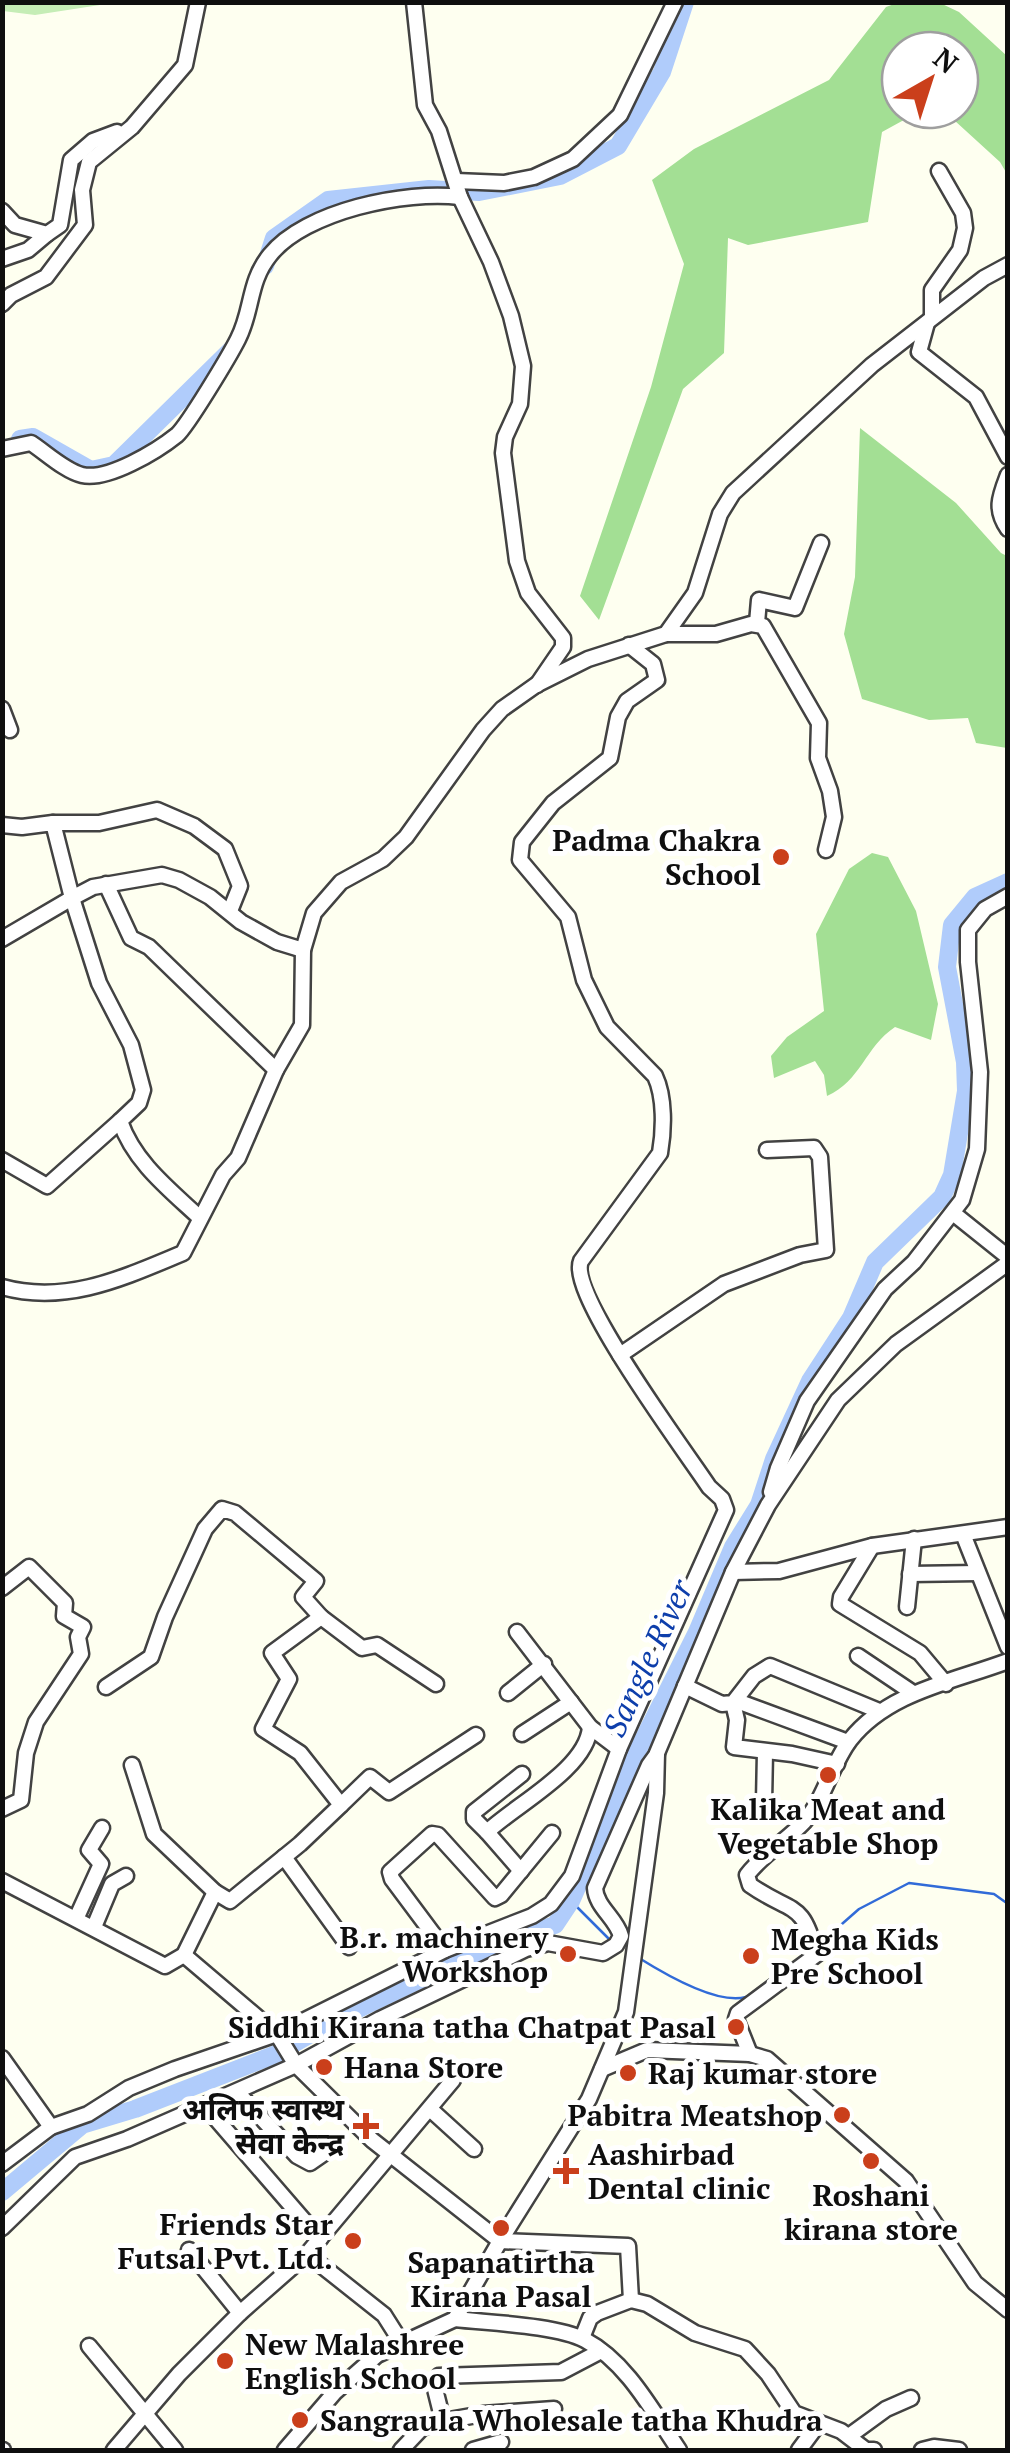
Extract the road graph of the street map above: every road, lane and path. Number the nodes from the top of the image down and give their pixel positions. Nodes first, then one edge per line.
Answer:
1 (198, 2) edge
2 (414, 2) edge
3 (675, 2) edge
4 (132, 127) junction
5 (940, 171) dead end
6 (458, 189) junction
7 (2, 211) edge
8 (47, 234) junction
9 (2, 259) edge
10 (1008, 265) edge
11 (2, 304) edge
12 (930, 320) junction
13 (2, 450) edge
14 (1008, 457) edge
15 (1008, 475) edge
16 (1008, 529) edge
17 (821, 543) dead end
18 (757, 624) junction
19 (666, 634) junction
20 (629, 645) junction
21 (536, 686) junction
22 (2, 709) edge
23 (10, 730) dead end
24 (53, 823) junction
25 (2, 825) edge
26 (826, 850) dead end
27 (106, 884) junction
28 (1008, 896) edge
29 (72, 898) junction
30 (230, 911) junction
31 (2, 939) edge
32 (303, 950) junction
33 (276, 1070) junction
34 (120, 1121) junction
35 (767, 1150) dead end
36 (2, 1160) edge
37 (953, 1213) junction
38 (200, 1218) junction
39 (1008, 1260) edge
40 (2, 1287) edge
41 (620, 1356) junction
42 (768, 1504) junction
43 (1007, 1530) edge
44 (963, 1534) junction
45 (914, 1539) junction
46 (872, 1546) junction
47 (733, 1572) junction
48 (978, 1573) junction
49 (910, 1574) junction
50 (2, 1588) edge
51 (907, 1607) dead end
52 (321, 1617) junction
53 (518, 1632) dead end
54 (1008, 1648) edge
55 (858, 1656) dead end
56 (1008, 1661) edge
57 (544, 1664) junction
58 (436, 1684) dead end
59 (946, 1684) junction
60 (686, 1686) junction
61 (106, 1687) dead end
62 (508, 1693) dead end
63 (913, 1693) junction
64 (570, 1702) junction
65 (735, 1702) junction
66 (879, 1710) junction
67 (590, 1727) junction
68 (476, 1734) dead end
69 (522, 1734) dead end
70 (848, 1742) junction
71 (620, 1748) junction
72 (766, 1752) junction
73 (658, 1754) junction
74 (837, 1764) junction
75 (132, 1765) dead end
76 (522, 1774) dead end
77 (764, 1802) dead end
78 (341, 1805) junction
79 (2, 1809) edge
80 (102, 1828) dead end
81 (487, 1832) junction
82 (552, 1833) dead end
83 (284, 1857) junction
84 (522, 1870) junction
85 (126, 1876) dead end
86 (2, 1881) edge
87 (215, 1892) junction
88 (76, 1919) junction
89 (94, 1927) junction
90 (349, 1947) dead end
91 (445, 1950) junction
92 (184, 1955) junction
93 (279, 2037) junction
94 (750, 2054) junction
95 (2, 2058) edge
96 (295, 2062) junction
97 (602, 2069) junction
98 (453, 2080) dead end
99 (238, 2092) junction
100 (206, 2106) junction
101 (430, 2108) junction
102 (50, 2126) junction
103 (474, 2149) dead end
104 (323, 2154) dead end
105 (392, 2155) junction
106 (2, 2164) edge
107 (2, 2228) edge
108 (320, 2239) junction
109 (500, 2241) junction
110 (189, 2250) dead end
111 (307, 2254) junction
112 (631, 2300) junction
113 (1008, 2310) edge
114 (240, 2313) junction
115 (456, 2319) junction
116 (582, 2338) junction
117 (403, 2345) junction
118 (89, 2346) dead end
119 (601, 2351) junction
120 (911, 2398) dead end
121 (554, 2409) dead end
122 (145, 2411) junction
123 (442, 2421) junction
124 (819, 2422) junction
125 (849, 2436) junction
126 (501, 2442) dead end
127 (114, 2450) edge
128 (175, 2450) edge
129 (285, 2450) edge
130 (400, 2450) edge
131 (474, 2450) edge
132 (678, 2450) edge
133 (798, 2450) edge
134 (874, 2450) edge
135 (922, 2450) edge
136 (959, 2450) edge

1 - 4 street
2 - 6 street
3 - 6 street
4 - 8 street
4 - 11 street
5 - 12 street
6 - 13 street
6 - 21 street
7 - 8 street
8 - 9 street
10 - 12 street
12 - 14 street
12 - 19 street
15 - 16 street
17 - 18 street
18 - 19 street
18 - 26 street
19 - 20 street
20 - 21 street
20 - 41 street
21 - 32 street
22 - 23 street
24 - 25 street
24 - 29 street
24 - 30 street
27 - 29 street
27 - 30 street
27 - 33 street
28 - 37 street
29 - 31 street
29 - 34 street
30 - 32 street
32 - 33 street
33 - 38 street
34 - 36 street
34 - 38 street
35 - 41 street
37 - 39 street
37 - 42 street
38 - 40 street
39 - 42 street
41 - 71 street
42 - 47 street
43 - 44 street
44 - 45 street
44 - 48 street
45 - 46 street
45 - 49 street
46 - 47 street
46 - 59 street
47 - 60 street
48 - 49 street
48 - 54 street
49 - 51 street
50 - 79 street
52 - 58 street
52 - 61 street
52 - 78 street
53 - 57 street
55 - 63 street
56 - 59 street
57 - 62 street
57 - 64 street
59 - 63 street
60 - 65 street
60 - 73 street
63 - 66 street
64 - 67 street
64 - 69 street
65 - 66 street
65 - 70 street
65 - 72 street
66 - 70 street
67 - 71 street
67 - 81 street
68 - 78 street
70 - 74 street
71 - 91 street
72 - 74 street
72 - 77 street
73 - 96 street
73 - 97 street
74 - 94 street
75 - 87 street
76 - 81 street
78 - 83 street
80 - 88 street
81 - 84 street
82 - 84 street
83 - 87 street
83 - 90 street
84 - 91 street
85 - 89 street
86 - 88 street
87 - 92 street
88 - 89 street
89 - 92 street
91 - 93 street
92 - 93 street
93 - 96 street
93 - 102 street
94 - 97 street
94 - 113 street
95 - 102 street
96 - 99 street
96 - 105 street
97 - 109 street
98 - 101 street
99 - 100 street
99 - 104 street
100 - 107 street
100 - 108 street
101 - 103 street
101 - 105 street
102 - 106 street
105 - 108 street
105 - 109 street
108 - 111 street
109 - 112 street
109 - 115 street
110 - 114 street
111 - 114 street
111 - 117 street
112 - 116 street
112 - 124 street
114 - 122 street
115 - 116 street
115 - 117 street
116 - 119 street
117 - 129 street
118 - 122 street
119 - 123 street
119 - 132 street
120 - 125 street
121 - 123 street
122 - 127 street
122 - 128 street
123 - 130 street
124 - 125 street
124 - 133 street
125 - 134 street
126 - 131 street
135 - 136 street

